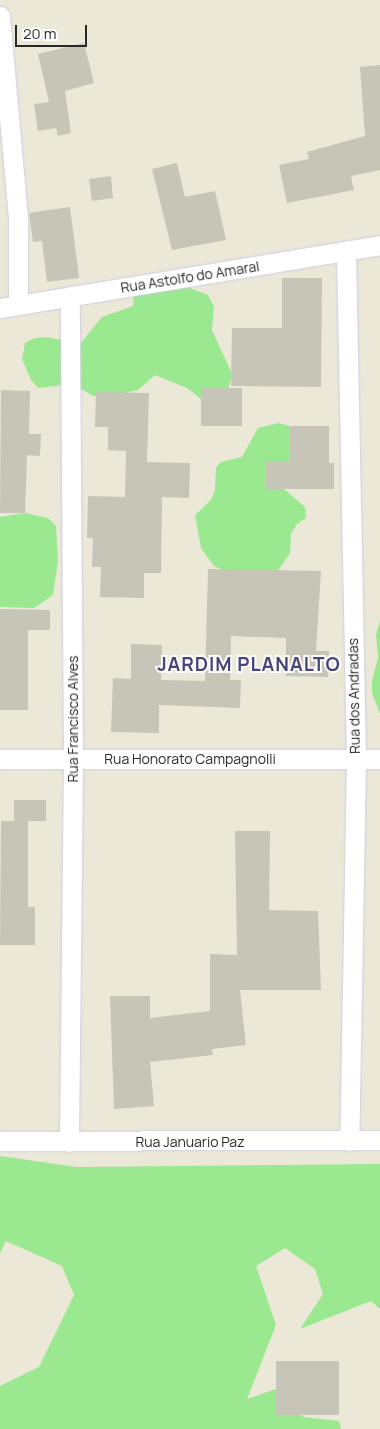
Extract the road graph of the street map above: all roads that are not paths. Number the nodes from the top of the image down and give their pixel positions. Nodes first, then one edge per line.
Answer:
1 (0, 16) edge
2 (380, 245) edge
3 (346, 251) junction
4 (70, 296) junction
5 (9, 306) edge
6 (0, 759) edge
7 (73, 759) junction
8 (356, 759) junction
9 (380, 759) edge
10 (380, 1140) edge
11 (0, 1141) edge
12 (350, 1141) junction
13 (69, 1142) junction

1 - 5 street
2 - 3 street, Rua Astolfo do Amaral
3 - 4 street, Rua Astolfo do Amaral
3 - 8 street, Rua dos Andradas
4 - 5 street, Rua Astolfo do Amaral
4 - 7 street, Rua Francisco Alves
6 - 7 street, Rua Honorato Campagnolli
7 - 8 street, Rua Honorato Campagnolli
7 - 13 street, Rua Francisco Alves
8 - 9 street, Rua Honorato Campagnolli
8 - 12 street, Rua dos Andradas
10 - 12 street, Rua Januario Paz
11 - 13 street, Rua Januario Paz
12 - 13 street, Rua Januario Paz

